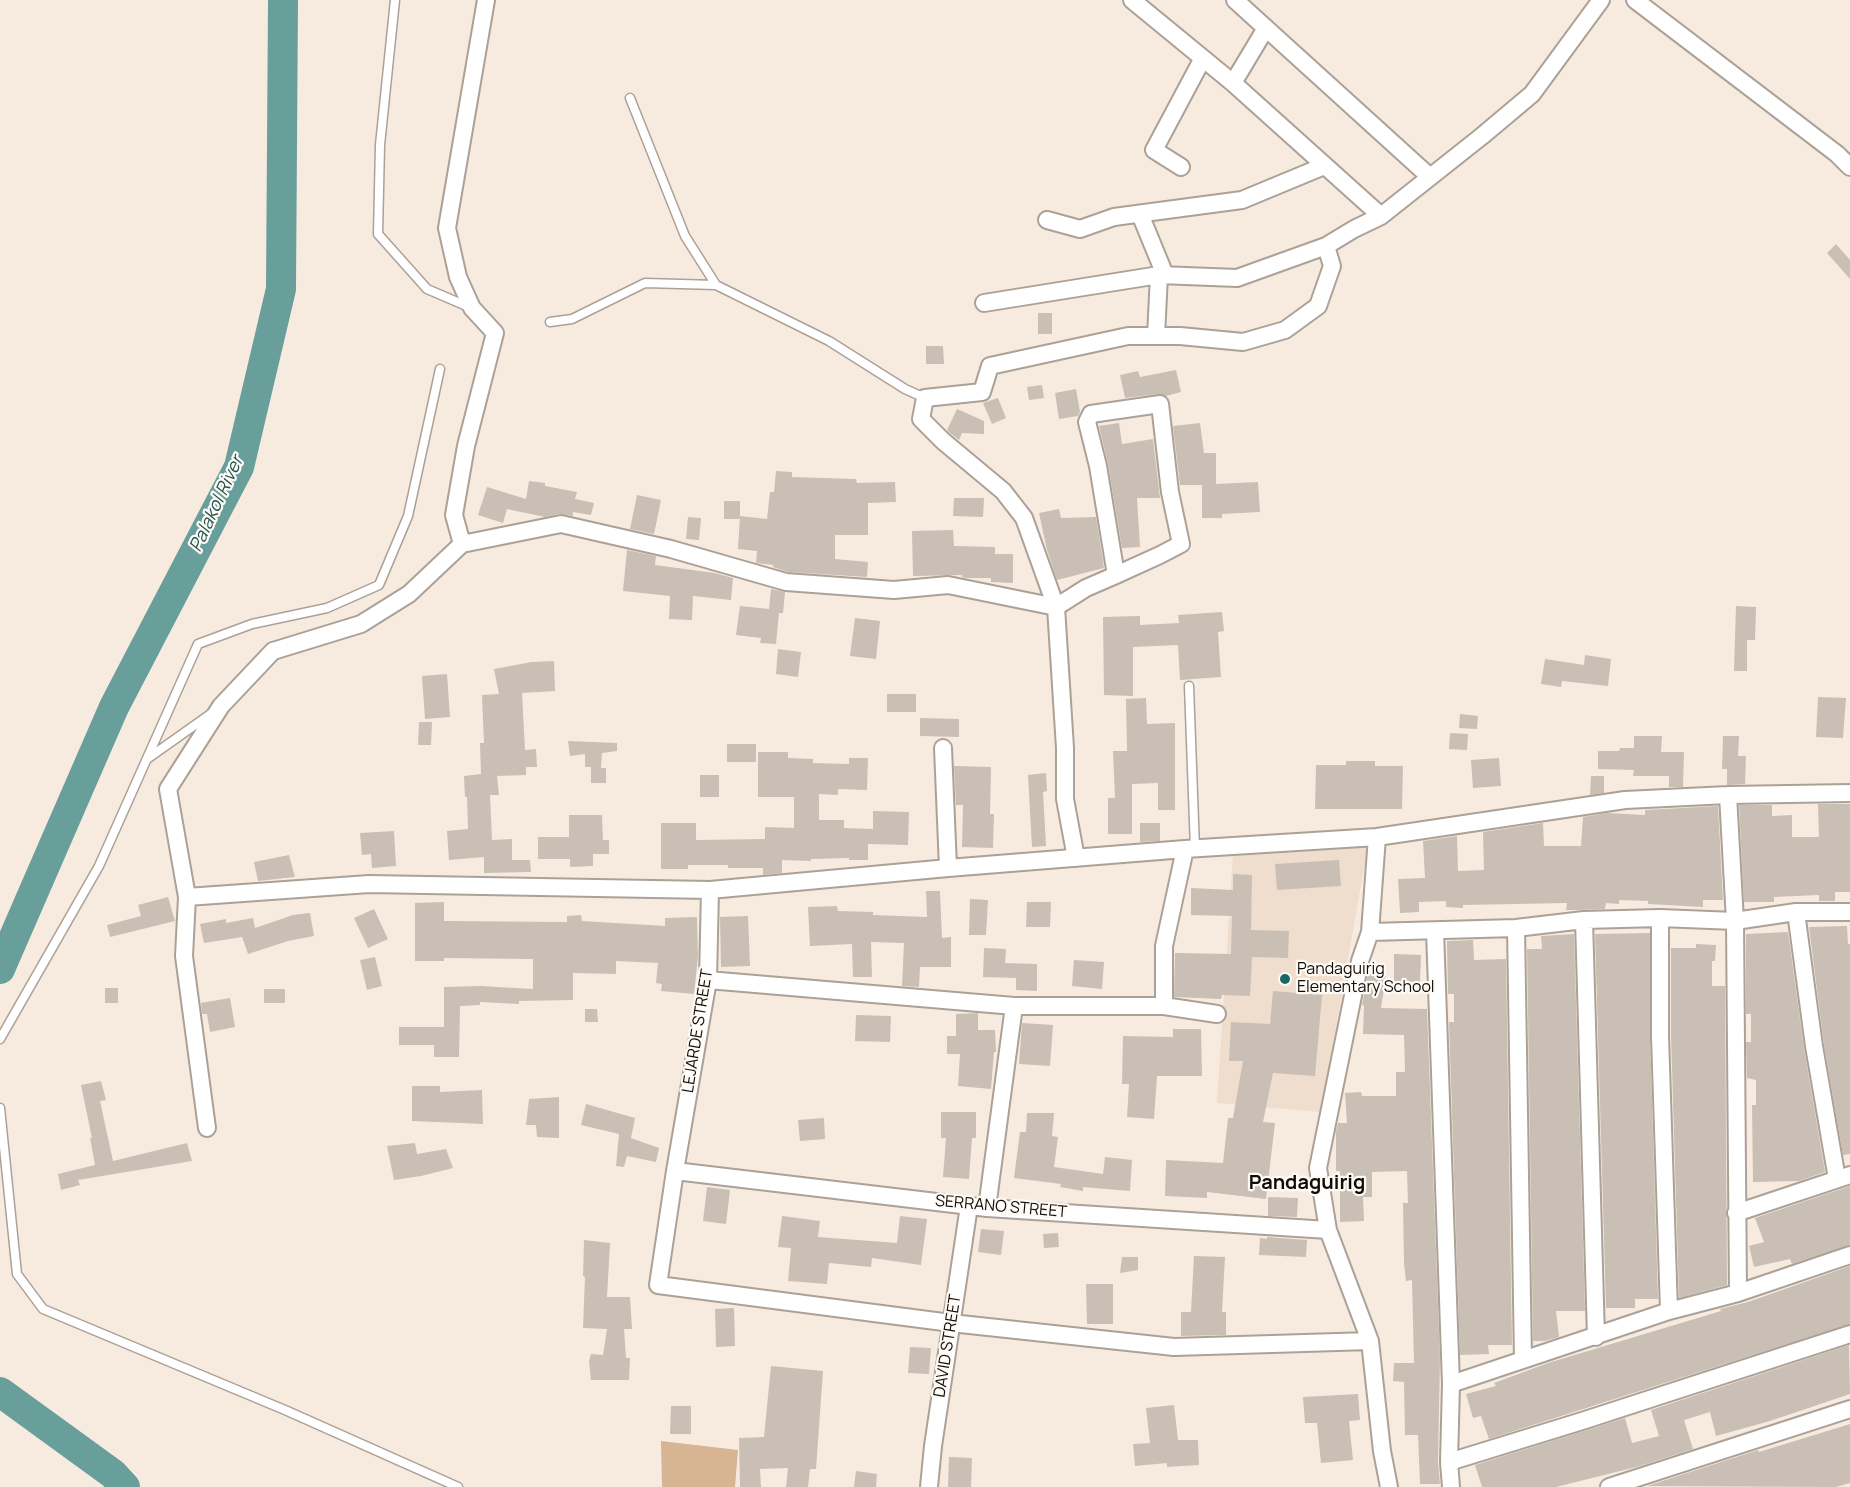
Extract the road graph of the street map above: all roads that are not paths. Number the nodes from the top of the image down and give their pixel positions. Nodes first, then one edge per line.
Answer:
1 (395, 0) edge
2 (486, 0) edge
3 (1132, 0) edge
4 (1235, 0) edge
5 (1601, 0) edge
6 (1635, 0) edge
7 (1266, 28) junction
8 (1203, 58) junction
9 (1233, 83) junction
10 (630, 98) dead end
11 (1181, 166) dead end
12 (1324, 166) junction
13 (1850, 167) edge
14 (1430, 177) junction
15 (1140, 214) junction
16 (1381, 216) junction
17 (1047, 220) dead end
18 (1326, 246) junction
19 (1162, 275) junction
20 (716, 285) junction
21 (984, 303) dead end
22 (472, 308) junction
23 (550, 322) dead end
24 (1156, 336) junction
25 (440, 369) dead end
26 (925, 398) junction
27 (462, 544) junction
28 (1116, 575) junction
29 (1056, 607) junction
30 (1189, 686) dead end
31 (221, 706) junction
32 (943, 748) dead end
33 (146, 759) junction
34 (1850, 793) edge
35 (1728, 795) junction
36 (1377, 837) junction
37 (1190, 849) junction
38 (1076, 858) junction
39 (948, 868) junction
40 (710, 890) junction
41 (187, 897) junction
42 (1796, 912) junction
43 (1850, 912) edge
44 (1660, 918) junction
45 (1584, 920) junction
46 (1735, 921) junction
47 (1516, 928) junction
48 (1436, 931) junction
49 (1370, 932) junction
50 (708, 980) junction
51 (1014, 1006) junction
52 (1164, 1006) junction
53 (1217, 1014) dead end
54 (0, 1040) edge
55 (0, 1108) edge
56 (207, 1128) dead end
57 (675, 1171) junction
58 (1844, 1177) edge
59 (969, 1206) junction
60 (987, 1208) junction
61 (1736, 1213) junction
62 (1328, 1230) junction
63 (1850, 1255) edge
64 (1738, 1293) junction
65 (1669, 1311) junction
66 (951, 1323) junction
67 (1850, 1334) edge
68 (1596, 1337) junction
69 (1370, 1341) junction
70 (1524, 1360) junction
71 (1451, 1384) junction
72 (1850, 1409) edge
73 (1449, 1462) junction
74 (458, 1487) edge
75 (928, 1487) edge
76 (1389, 1487) edge
77 (1451, 1487) edge
78 (1609, 1487) edge

1 - 22 lane
2 - 22 street
3 - 8 street
4 - 7 street
5 - 14 street
6 - 13 street
7 - 9 street
7 - 14 street
8 - 9 street
8 - 11 street
9 - 12 street
10 - 20 lane
12 - 15 street
12 - 16 street
14 - 16 street
15 - 17 street
15 - 19 street
16 - 18 street
18 - 19 street
18 - 24 street
19 - 21 street
19 - 24 street
20 - 23 lane
20 - 26 lane
22 - 27 street
24 - 26 street
25 - 33 lane
26 - 29 street
27 - 29 street
27 - 31 street
28 - 28 street
28 - 29 street
29 - 38 street
30 - 37 lane
31 - 33 lane
31 - 41 street
32 - 39 street
33 - 54 lane
34 - 35 street
35 - 36 street
35 - 46 street
36 - 37 street
36 - 49 street
37 - 38 street
37 - 52 street
38 - 39 street
39 - 40 street
40 - 41 street
40 - 50 street, LEJARDE STREET
41 - 56 street
42 - 43 street
42 - 46 street
42 - 58 street
44 - 45 street
44 - 46 street
44 - 65 street
45 - 47 street
45 - 68 street
46 - 61 street
47 - 48 street
47 - 70 street
48 - 49 street
48 - 71 street
49 - 62 street
50 - 51 street
50 - 57 street, LEJARDE STREET
51 - 52 street
51 - 60 street
52 - 53 street
55 - 74 lane
57 - 59 street, SERRANO STREET
57 - 66 street, LEJARDE STREET
58 - 61 street
59 - 60 street, SERRANO STREET
59 - 66 street, DAVID STREET
60 - 62 street, SERRANO STREET
61 - 64 street
62 - 69 street
63 - 64 street
64 - 65 street
65 - 68 street
66 - 69 street
66 - 75 street, DAVID STREET
67 - 73 street
68 - 70 street
69 - 76 street
70 - 71 street
71 - 73 street
72 - 78 street
73 - 77 street

